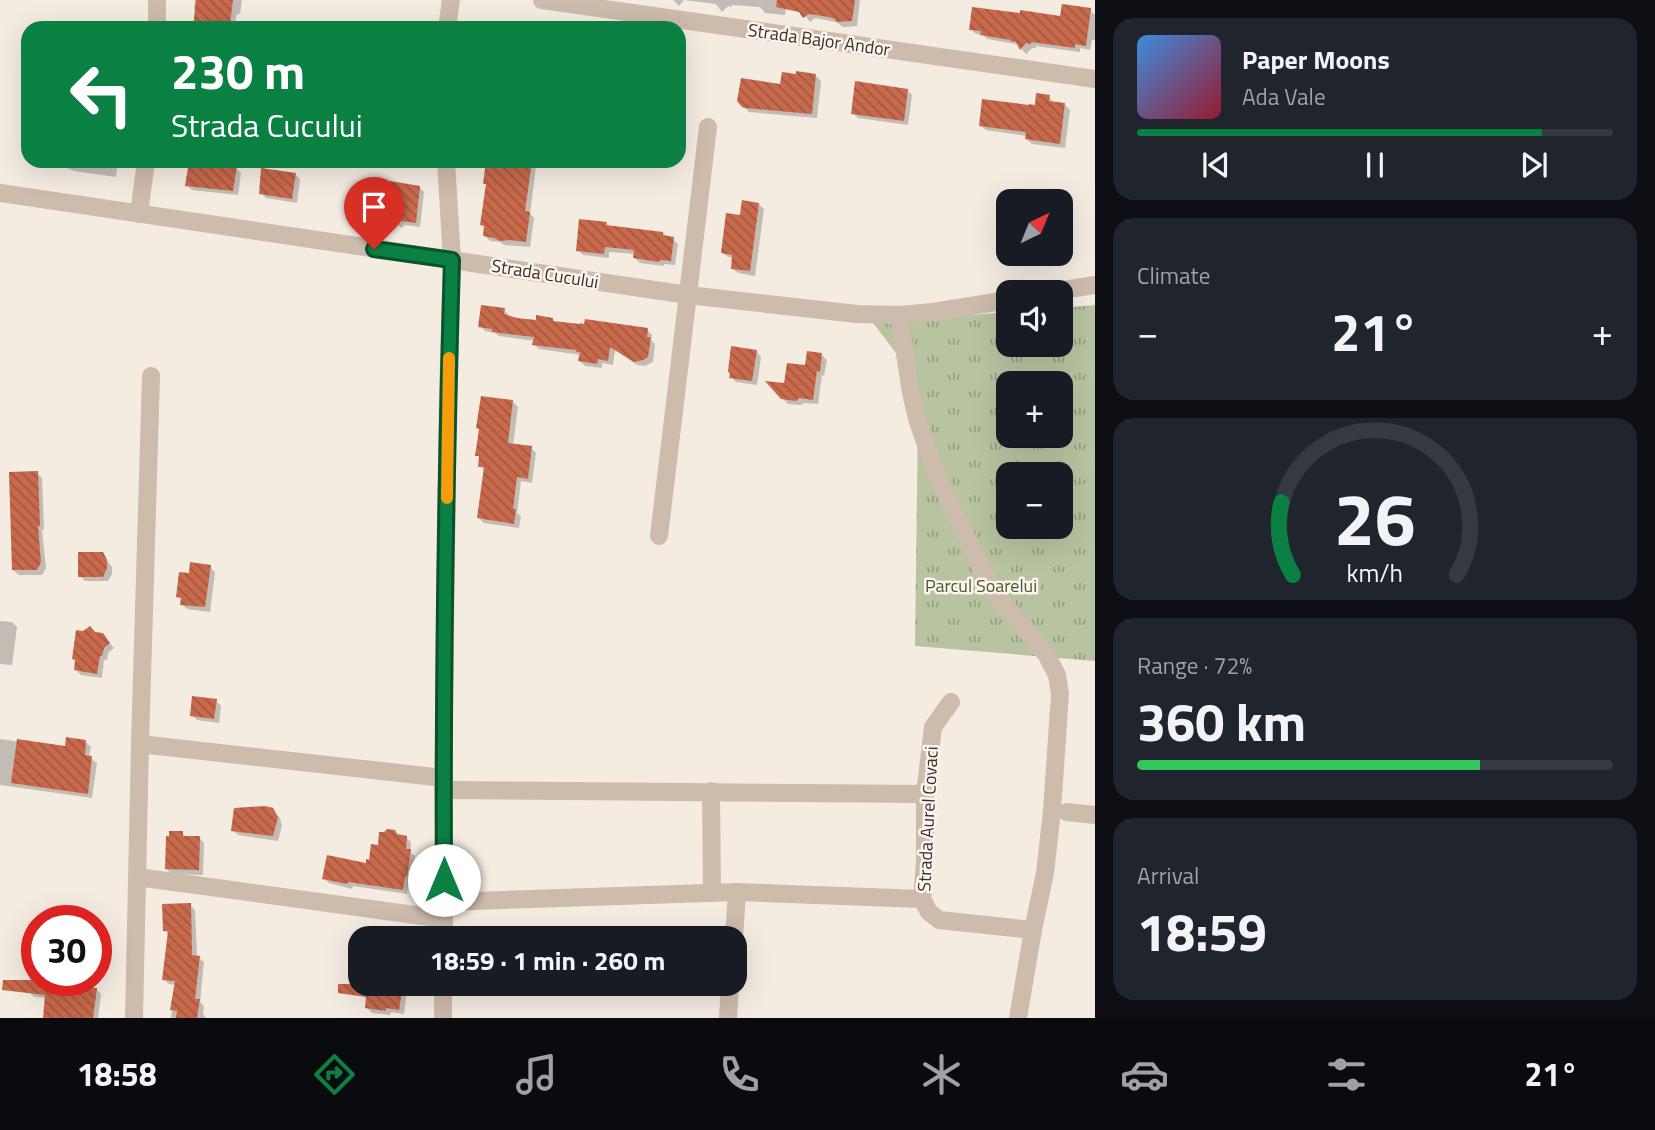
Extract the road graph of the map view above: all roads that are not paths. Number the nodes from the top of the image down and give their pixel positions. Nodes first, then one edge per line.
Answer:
1 (157, 0) edge
2 (451, 0) edge
3 (542, 0) edge
4 (157, 21) edge
5 (448, 21) edge
6 (1095, 79) edge
7 (708, 127) dead end
8 (145, 168) edge
9 (446, 168) edge
10 (0, 193) edge
11 (139, 214) junction
12 (452, 260) junction
13 (1095, 285) edge
14 (1073, 289) edge
15 (688, 295) junction
16 (996, 302) edge
17 (900, 315) junction
18 (151, 376) dead end
19 (659, 536) dead end
20 (951, 702) dead end
21 (140, 744) junction
22 (444, 784) junction
23 (711, 791) junction
24 (925, 794) junction
25 (1068, 812) dead end
26 (1095, 816) edge
27 (137, 877) junction
28 (737, 892) junction
29 (712, 893) junction
30 (922, 899) junction
31 (444, 910) junction
32 (444, 926) edge
33 (735, 926) edge
34 (1033, 930) junction
35 (443, 996) edge
36 (729, 996) edge
37 (134, 1018) edge
38 (443, 1018) edge
39 (728, 1018) edge
40 (1018, 1018) edge

1 - 4 street
2 - 5 street
3 - 6 street, Strada Bajor Andor
7 - 15 street
8 - 11 street
9 - 12 street
10 - 11 street, Strada Cucului
11 - 12 street, Strada Cucului
12 - 15 street, Strada Cucului
12 - 22 street
13 - 14 street
15 - 17 street, Strada Cucului
15 - 19 street
16 - 17 street, Strada Cucului
17 - 34 street
18 - 21 street
20 - 24 street, Strada Aurel Covaci
21 - 22 street
21 - 27 street
22 - 23 street
22 - 31 street
23 - 24 street
23 - 29 street
24 - 30 street, Strada Aurel Covaci
25 - 26 street
27 - 31 street
27 - 37 street
28 - 29 street
28 - 30 street
28 - 33 street
29 - 31 street
30 - 34 street, Strada Aurel Covaci
31 - 32 street
34 - 40 street
35 - 38 street
36 - 39 street

